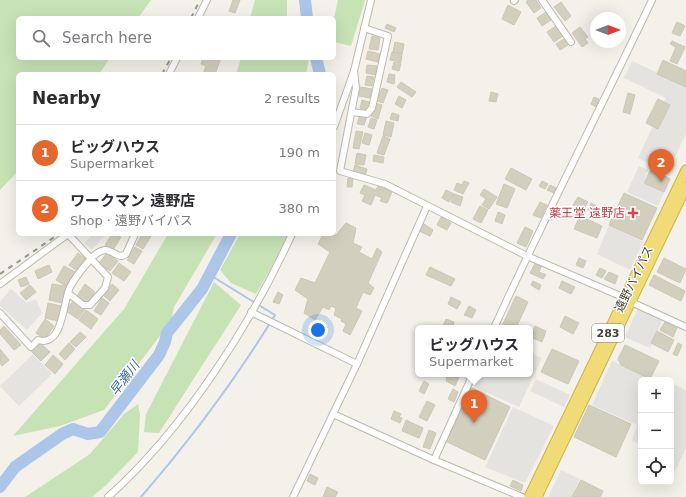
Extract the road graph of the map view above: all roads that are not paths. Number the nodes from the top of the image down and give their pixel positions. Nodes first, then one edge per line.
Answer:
1 (208, 0) edge
2 (371, 0) edge
3 (542, 0) edge
4 (652, 0) edge
5 (199, 16) edge
6 (364, 28) junction
7 (571, 42) dead end
8 (177, 60) edge
9 (354, 71) junction
10 (170, 72) edge
11 (352, 112) junction
12 (336, 120) edge
13 (686, 170) edge
14 (686, 187) edge
15 (427, 206) junction
16 (65, 236) edge
17 (70, 236) edge
18 (134, 236) edge
19 (291, 236) edge
20 (527, 256) junction
21 (92, 258) junction
22 (0, 284) edge
23 (68, 293) junction
24 (628, 300) junction
25 (251, 312) junction
26 (0, 313) edge
27 (495, 325) edge
28 (686, 327) edge
29 (357, 364) junction
30 (473, 377) edge
31 (333, 414) junction
32 (434, 460) junction
33 (108, 497) edge
34 (293, 497) edge
35 (522, 497) edge
36 (529, 497) edge
37 (537, 497) edge

1 - 5 street
2 - 6 street
3 - 7 street
4 - 20 street
6 - 9 street
6 - 11 street
8 - 10 street
9 - 11 street
9 - 12 street
11 - 15 street
13 - 24 highway, 遠野バイパス / 283
14 - 24 highway, 遠野バイパス / 283
15 - 20 street
15 - 29 street
16 - 22 street
17 - 21 street
18 - 21 street
19 - 25 street
20 - 24 street
20 - 27 street
21 - 23 street
21 - 23 street
23 - 26 street
24 - 28 street
24 - 36 highway, 遠野バイパス / 283
24 - 37 highway, 遠野バイパス / 283
25 - 29 street
25 - 33 street
29 - 31 street
30 - 32 street
31 - 32 street
31 - 34 street
32 - 35 street

